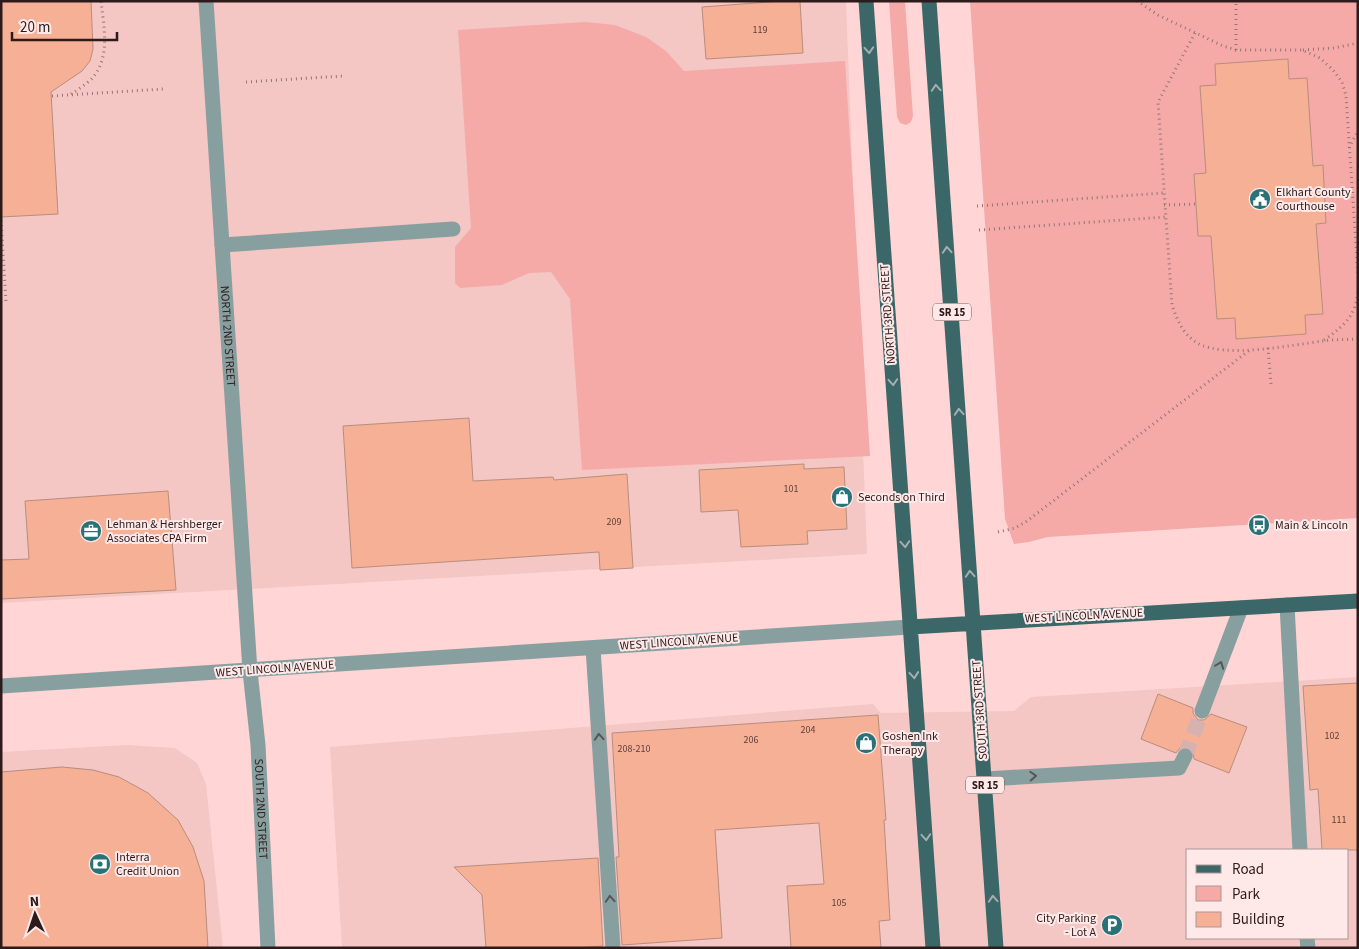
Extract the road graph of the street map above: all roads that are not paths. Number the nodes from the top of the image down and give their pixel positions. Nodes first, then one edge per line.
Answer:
1 (206, 1) edge
2 (866, 1) edge
3 (929, 1) edge
4 (453, 229) dead end
5 (222, 245) junction
6 (1358, 601) edge
7 (1287, 605) junction
8 (1241, 608) junction
9 (974, 623) junction
10 (910, 627) junction
11 (593, 648) junction
12 (250, 671) junction
13 (1, 686) edge
14 (1202, 711) tunnel mouth
15 (1184, 756) tunnel mouth
16 (985, 779) junction
17 (1300, 849) edge
18 (268, 948) edge
19 (613, 948) edge
20 (933, 948) edge
21 (996, 948) edge

1 - 5 street, NORTH 2ND STREET
2 -> 10 main road, NORTH 3RD STREET
9 -> 3 main road, SR 15
4 - 5 street
5 - 12 street, NORTH 2ND STREET
6 - 7 main road, WEST LINCOLN AVENUE
7 - 8 main road, WEST LINCOLN AVENUE
7 - 17 street
8 - 9 main road, WEST LINCOLN AVENUE
14 -> 8 street
9 - 10 main road, WEST LINCOLN AVENUE
9 - 16 main road, SOUTH 3RD STREET / SR 15
10 - 11 street, WEST LINCOLN AVENUE
10 -> 20 main road
11 - 12 street, WEST LINCOLN AVENUE
19 -> 11 street
12 - 13 street, WEST LINCOLN AVENUE
12 - 18 street, SOUTH 2ND STREET
16 -> 15 street
21 -> 16 main road, SOUTH 3RD STREET / SR 15

